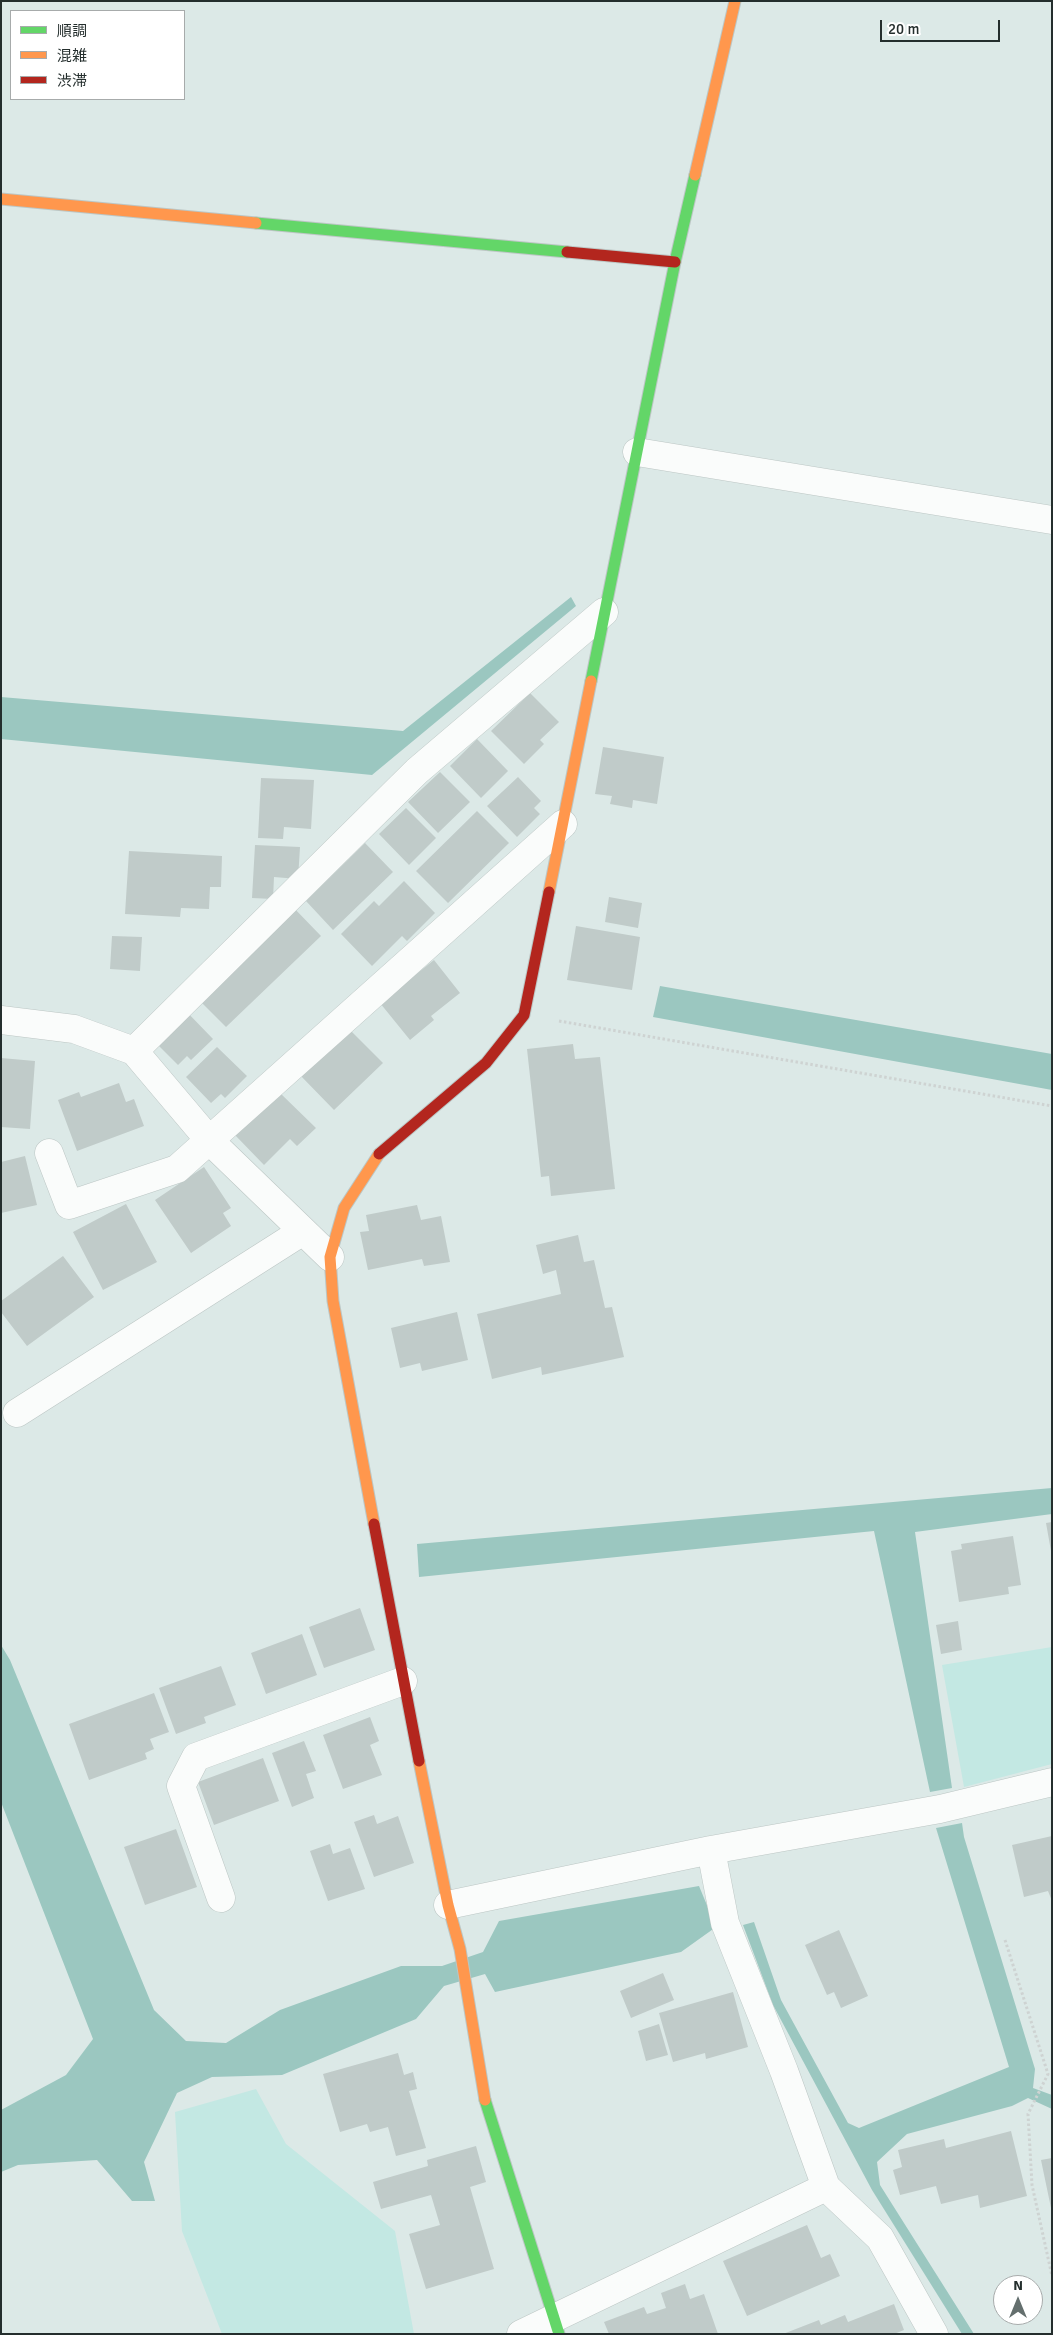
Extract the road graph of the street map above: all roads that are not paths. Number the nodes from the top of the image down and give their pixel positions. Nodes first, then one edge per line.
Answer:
1 (735, 1) edge
2 (1, 199) edge
3 (675, 262) junction
4 (636, 452) junction
5 (1052, 520) edge
6 (604, 612) junction
7 (563, 824) junction
8 (1, 1020) edge
9 (134, 1051) junction
10 (210, 1141) junction
11 (49, 1153) dead end
12 (303, 1231) junction
13 (330, 1257) junction
14 (17, 1413) dead end
15 (403, 1681) junction
16 (1052, 1782) edge
17 (711, 1850) junction
18 (221, 1898) dead end
19 (448, 1905) junction
20 (826, 2188) junction
21 (556, 2326) edge
22 (520, 2334) edge
23 (934, 2334) edge

1 - 3 street
2 - 3 street
3 - 4 street
4 - 5 street
4 - 6 street
6 - 7 street
6 - 9 street
7 - 10 street
7 - 13 street
8 - 9 street
9 - 10 street
10 - 11 street
10 - 12 street
12 - 13 street
12 - 14 street
13 - 15 street
15 - 18 street
15 - 19 street
16 - 17 street
17 - 19 street
17 - 20 street
19 - 21 street
20 - 21 street
20 - 23 street
21 - 22 street

